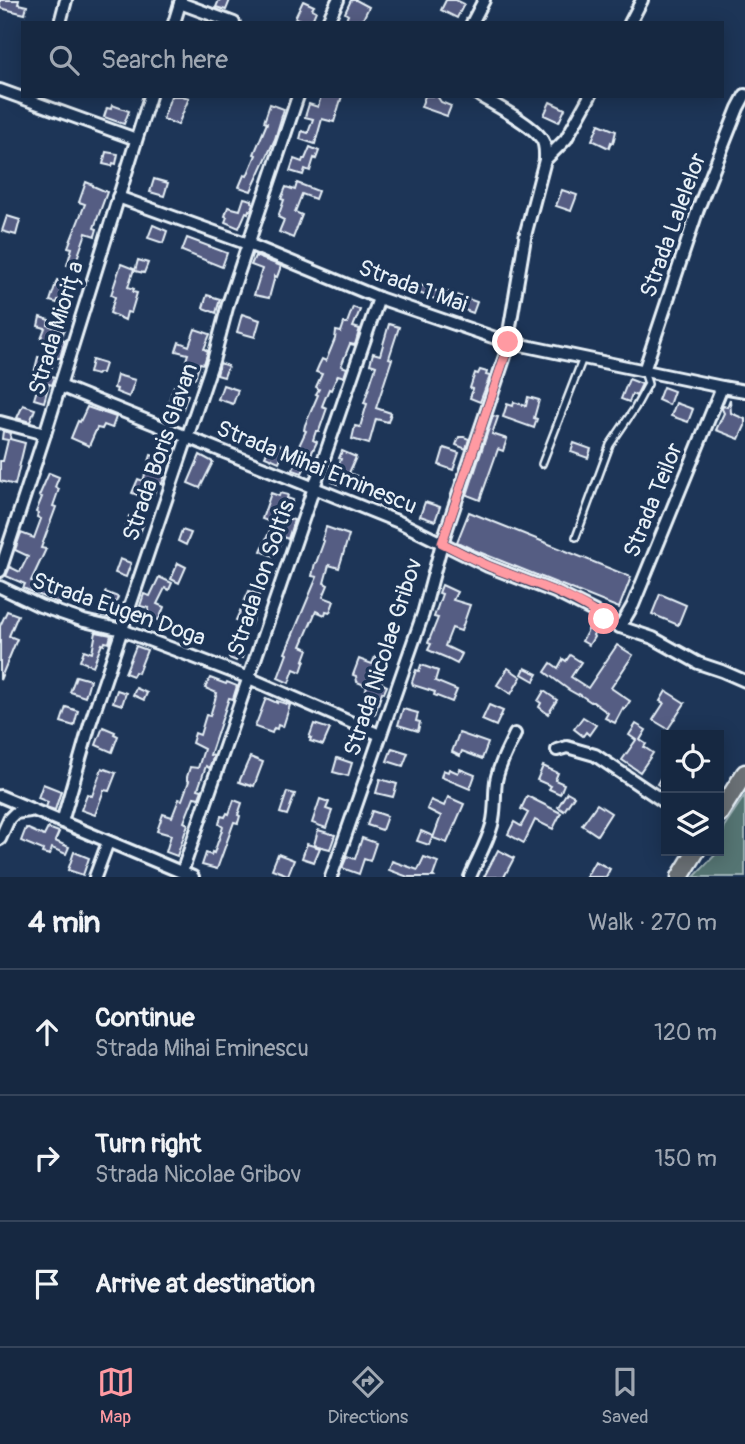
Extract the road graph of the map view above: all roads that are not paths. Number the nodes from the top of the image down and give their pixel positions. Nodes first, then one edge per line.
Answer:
1 (66, 0) edge
2 (338, 0) edge
3 (484, 0) edge
4 (642, 0) edge
5 (181, 1) edge
6 (61, 21) edge
7 (175, 21) edge
8 (229, 21) edge
9 (328, 21) edge
10 (473, 21) edge
11 (631, 21) edge
12 (0, 90) edge
13 (21, 95) edge
14 (745, 95) edge
15 (149, 98) edge
16 (298, 98) edge
17 (483, 98) edge
18 (589, 98) edge
19 (40, 100) edge
20 (136, 139) junction
21 (545, 160) junction
22 (118, 197) junction
23 (248, 244) junction
24 (379, 298) junction
25 (508, 342) junction
26 (583, 358) junction
27 (644, 371) junction
28 (60, 386) junction
29 (722, 387) junction
30 (745, 391) edge
31 (0, 422) edge
32 (45, 434) junction
33 (188, 436) junction
34 (542, 464) dead end
35 (314, 488) junction
36 (576, 537) dead end
37 (442, 543) junction
38 (0, 571) edge
39 (0, 587) edge
40 (620, 627) junction
41 (122, 630) junction
42 (249, 678) junction
43 (745, 681) edge
44 (515, 734) dead end
45 (380, 735) junction
46 (557, 750) dead end
47 (745, 773) edge
48 (0, 796) edge
49 (661, 800) edge
50 (724, 806) edge
51 (38, 812) junction
52 (62, 822) junction
53 (0, 839) edge
54 (108, 842) junction
55 (693, 856) edge
56 (188, 874) edge
57 (95, 877) edge
58 (331, 877) edge
59 (470, 877) edge
60 (680, 877) edge

1 - 6 street
2 - 9 street
3 - 10 street
4 - 11 street
5 - 7 street
5 - 8 street
12 - 13 street
14 - 27 street, Strada Lalelelor
15 - 20 street, Strada Miorița
16 - 23 street, Strada Boris Glavan
17 - 21 street
18 - 21 street, Strada Nicolae Gribov
19 - 20 street
20 - 22 street, Strada Miorița
21 - 25 street, Strada Nicolae Gribov
22 - 23 street, Strada 1 Mai
22 - 28 street, Strada Miorița
23 - 24 street, Strada 1 Mai
23 - 33 street, Strada Boris Glavan
24 - 25 street, Strada 1 Mai
24 - 35 street, Strada Ion Soltîs
25 - 26 street, Strada 1 Mai
25 - 37 street, Strada Nicolae Gribov
26 - 27 street, Strada 1 Mai
26 - 34 lane
27 - 29 street, Strada 1 Mai
27 - 36 lane
28 - 32 street, Strada Miorița
28 - 33 street, Strada Mihai Eminescu
29 - 30 street, Strada 1 Mai
29 - 40 street, Strada Teilor
31 - 32 street
32 - 38 street, Strada Miorița
33 - 35 street, Strada Mihai Eminescu
33 - 41 street, Strada Boris Glavan
35 - 37 street, Strada Mihai Eminescu
35 - 42 street, Strada Ion Soltîs
37 - 40 street, Strada Mihai Eminescu
37 - 45 street, Strada Nicolae Gribov
39 - 41 street, Strada Eugen Doga
40 - 43 street, Strada Mihai Eminescu
41 - 42 street, Strada Eugen Doga
41 - 52 street, Strada Boris Glavan
42 - 45 street, Strada Eugen Doga
42 - 56 street, Strada Ion Soltîs
44 - 59 street
45 - 58 street, Strada Nicolae Gribov
46 - 49 street
47 - 50 main road
48 - 51 street
51 - 52 street
51 - 53 street
52 - 54 street
54 - 56 street
54 - 57 street
55 - 60 main road

